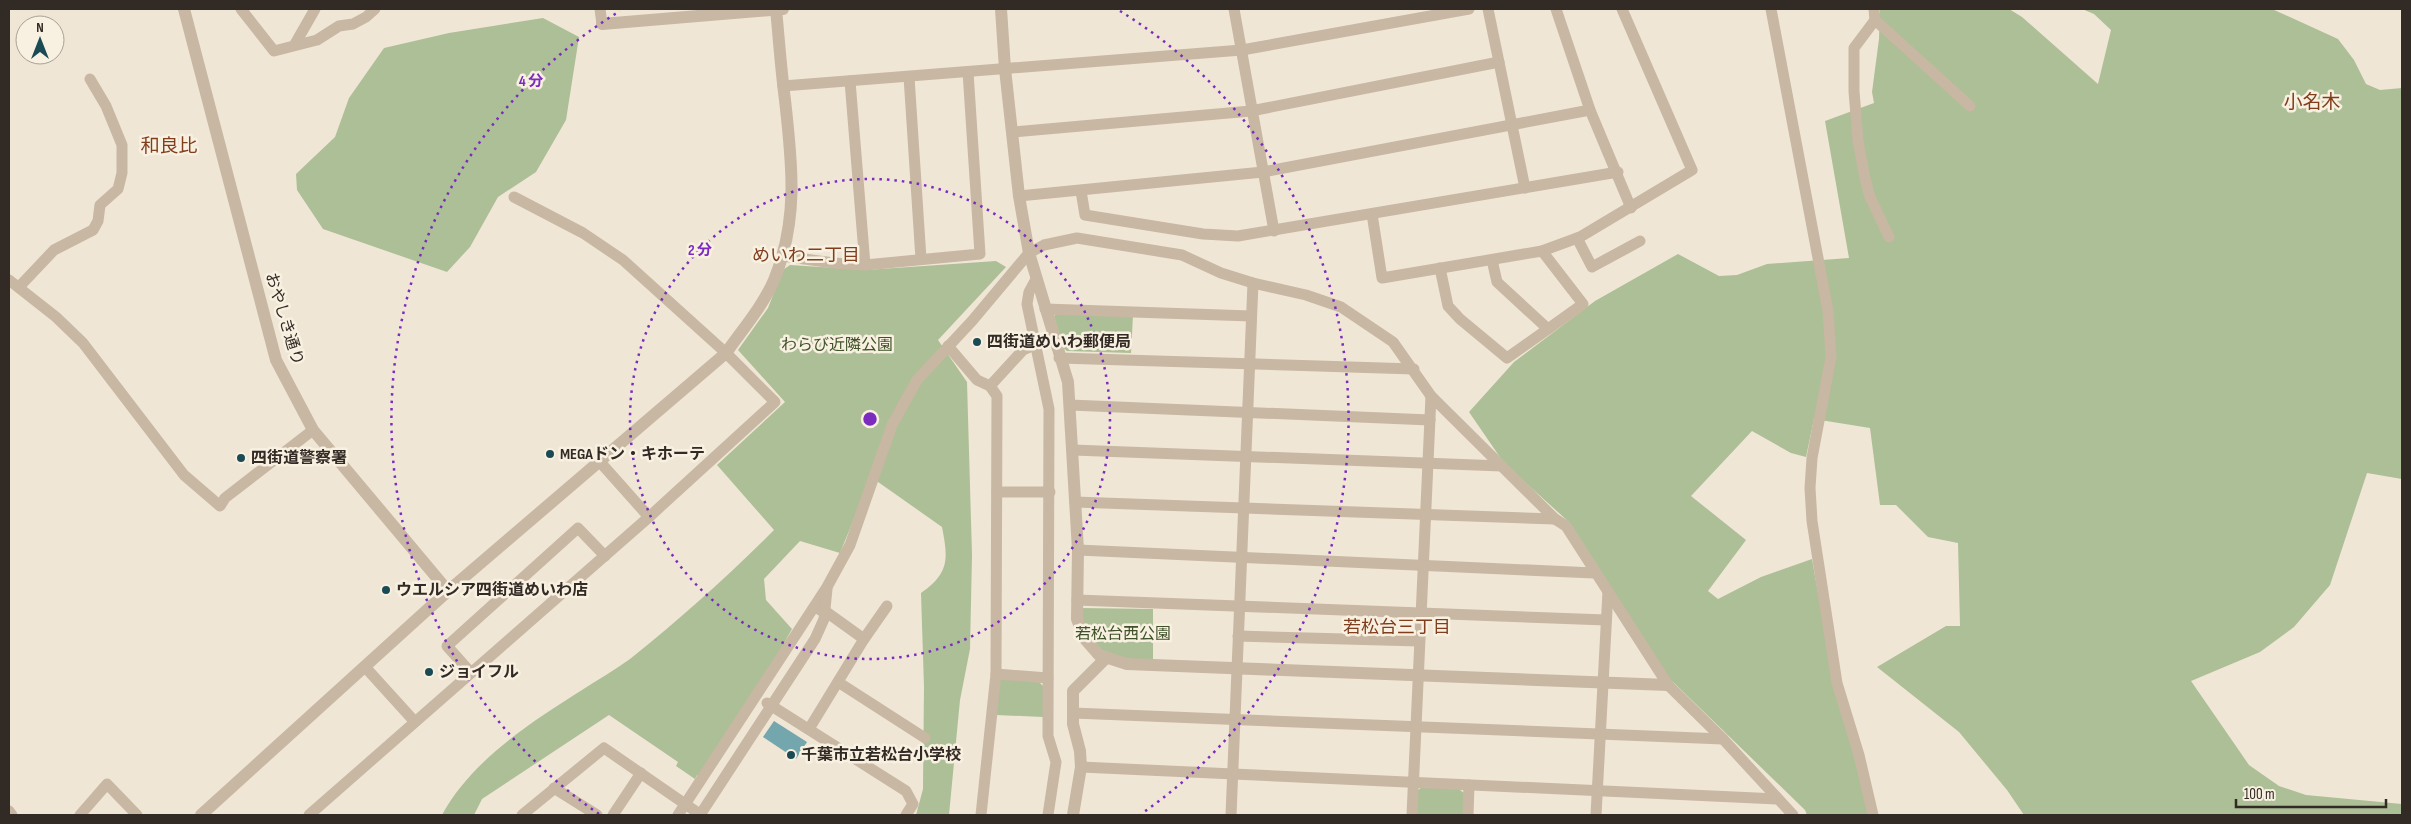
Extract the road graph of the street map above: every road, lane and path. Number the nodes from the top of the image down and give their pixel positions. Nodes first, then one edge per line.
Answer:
1 (184, 9) edge
2 (315, 9) edge
3 (375, 9) edge
4 (600, 9) edge
5 (776, 9) edge
6 (783, 9) edge
7 (1001, 9) edge
8 (1234, 9) edge
9 (1469, 9) edge
10 (1488, 9) edge
11 (1556, 9) edge
12 (1622, 9) edge
13 (1771, 9) edge
14 (247, 11) edge
15 (1874, 14) edge
16 (602, 24) joint
17 (295, 44) junction
18 (1242, 50) junction
19 (1499, 62) junction
20 (1005, 69) junction
21 (968, 72) junction
22 (909, 76) junction
23 (90, 79) dead end
24 (850, 81) junction
25 (783, 86) junction
26 (1970, 106) dead end
27 (1590, 110) junction
28 (1251, 111) junction
29 (1512, 124) junction
30 (1012, 132) junction
31 (1263, 172) junction
32 (1618, 172) junction
33 (1525, 188) junction
34 (1081, 191) junction
35 (1019, 196) junction
36 (514, 197) dead end
37 (1631, 208) junction
38 (1372, 214) junction
39 (1274, 230) junction
40 (1889, 237) dead end
41 (1577, 238) junction
42 (1640, 241) dead end
43 (1542, 252) junction
44 (1029, 254) junction
45 (782, 256) junction
46 (921, 259) junction
47 (1492, 260) junction
48 (865, 265) junction
49 (1440, 268) junction
50 (1036, 279) junction
51 (9, 280) edge
52 (1253, 283) junction
53 (19, 287) junction
54 (1045, 309) junction
55 (1252, 316) junction
56 (1548, 329) junction
57 (948, 346) junction
58 (1035, 346) junction
59 (726, 353) junction
60 (1059, 358) junction
61 (1250, 364) junction
62 (1414, 369) junction
63 (990, 386) junction
64 (1431, 396) junction
65 (1070, 405) junction
66 (1248, 412) junction
67 (1430, 420) junction
68 (313, 430) junction
69 (1073, 450) junction
70 (1246, 457) junction
71 (600, 462) junction
72 (1428, 463) junction
73 (1502, 466) junction
74 (997, 492) junction
75 (1050, 492) junction
76 (1075, 502) junction
77 (1244, 508) junction
78 (1425, 514) junction
79 (649, 517) junction
80 (1555, 519) junction
81 (1078, 550) junction
82 (605, 556) junction
83 (1242, 557) junction
84 (1423, 566) junction
85 (1594, 573) junction
86 (827, 587) junction
87 (1608, 591) junction
88 (448, 592) junction
89 (1077, 600) junction
90 (886, 606) dead end
91 (1240, 606) junction
92 (812, 610) junction
93 (825, 611) junction
94 (1421, 613) junction
95 (1606, 620) junction
96 (1238, 636) junction
97 (864, 639) junction
98 (1420, 641) junction
99 (1106, 658) junction
100 (366, 668) junction
101 (1237, 668) junction
102 (471, 672) junction
103 (996, 674) junction
104 (1418, 675) junction
105 (1048, 678) junction
106 (838, 682) junction
107 (1603, 682) junction
108 (1668, 685) junction
109 (757, 696) junction
110 (771, 706) junction
111 (1073, 713) junction
112 (1235, 720) junction
113 (415, 722) junction
114 (1416, 727) junction
115 (808, 729) junction
116 (1600, 734) junction
117 (925, 738) dead end
118 (1723, 739) junction
119 (1081, 767) junction
120 (641, 773) junction
121 (1232, 774) junction
122 (1413, 782) junction
123 (1470, 784) junction
124 (554, 788) junction
125 (1597, 790) junction
126 (686, 804) junction
127 (1780, 806) edge
128 (9, 811) edge
129 (12, 815) edge
130 (80, 815) edge
131 (136, 815) edge
132 (201, 815) edge
133 (309, 815) edge
134 (522, 815) edge
135 (597, 815) edge
136 (613, 815) edge
137 (678, 815) edge
138 (700, 815) edge
139 (906, 815) edge
140 (981, 815) edge
141 (1048, 815) edge
142 (1073, 815) edge
143 (1231, 815) edge
144 (1412, 815) edge
145 (1468, 815) edge
146 (1596, 815) edge
147 (1793, 815) edge
148 (1873, 815) edge

1 - 68 street, おやしき通り
2 - 17 street
3 - 17 street
4 - 16 street
5 - 6 street
5 - 16 street
5 - 25 street
7 - 20 street
8 - 18 street
9 - 18 street
10 - 19 street
11 - 27 street
12 - 37 street
13 - 148 street
14 - 17 street
15 - 26 street
15 - 40 street
18 - 20 street
18 - 28 street
19 - 28 street
19 - 29 street
20 - 21 street
20 - 30 street
21 - 22 street
21 - 46 street
22 - 24 street
22 - 46 street
23 - 53 street
24 - 25 street
24 - 48 street
25 - 45 street
27 - 29 street
27 - 32 street
28 - 30 street
28 - 31 street
29 - 31 street
29 - 33 street
30 - 35 street
31 - 34 street
31 - 39 street
32 - 33 street
32 - 37 street
33 - 38 street
34 - 35 street
34 - 39 street
35 - 44 street
36 - 59 street
37 - 41 street
38 - 39 street
38 - 49 street
41 - 42 street
41 - 43 street
43 - 47 street
43 - 56 street
44 - 50 street
44 - 52 street
44 - 57 street
45 - 48 street
45 - 59 street
46 - 48 street
47 - 49 street
47 - 56 street
49 - 56 street
50 - 54 street
50 - 58 street
51 - 53 street
52 - 55 street
52 - 62 street
53 - 68 street
54 - 55 street
54 - 60 street
55 - 61 street
57 - 63 street
57 - 86 street
58 - 63 street
58 - 75 street
59 - 71 street
59 - 79 street
60 - 61 street
60 - 65 street
61 - 62 street
61 - 66 street
62 - 64 street
63 - 74 street
64 - 67 street
64 - 73 street
65 - 66 street
65 - 69 street
66 - 67 street
66 - 70 street
67 - 72 street
68 - 88 street, おやしき通り
69 - 70 street
69 - 76 street
70 - 72 street
70 - 77 street
71 - 79 street
71 - 88 street
72 - 73 street
72 - 78 street
73 - 80 street
74 - 75 street
74 - 103 street
75 - 105 street
76 - 77 street
76 - 81 street
77 - 78 street
77 - 83 street
78 - 80 street
78 - 84 street
79 - 82 street
80 - 85 street
81 - 83 street
81 - 89 street
82 - 102 street
82 - 102 street
83 - 84 street
83 - 91 street
84 - 85 street
84 - 94 street
85 - 87 street
86 - 92 street
86 - 93 street
87 - 95 street
87 - 108 street
88 - 100 street
89 - 91 street
89 - 99 street
90 - 97 street
91 - 94 street
91 - 96 street
92 - 93 street
92 - 109 street
93 - 97 street
93 - 110 street
94 - 95 street
94 - 98 street
95 - 107 street
96 - 98 street
96 - 101 street
97 - 106 street
98 - 104 street
99 - 101 street
99 - 111 street
100 - 113 street
100 - 132 street
101 - 104 street
101 - 112 street
102 - 113 street
103 - 105 street
103 - 140 street
104 - 107 street
104 - 114 street
105 - 141 street
106 - 115 street
106 - 117 street
107 - 108 street
107 - 116 street
108 - 118 street
109 - 110 street
109 - 126 street
110 - 115 street
110 - 138 street
111 - 112 street
111 - 119 street
112 - 114 street
112 - 121 street
113 - 133 street
114 - 116 street
114 - 122 street
115 - 139 street
116 - 118 street
116 - 125 street
118 - 127 street
119 - 121 street
119 - 142 street
120 - 124 street
120 - 126 street
120 - 136 street
121 - 122 street
121 - 143 street
122 - 123 street
122 - 144 street
123 - 125 street
123 - 145 street
124 - 134 street
124 - 135 street
125 - 127 street
125 - 146 street
126 - 137 street
126 - 138 street
127 - 147 street
128 - 129 street
130 - 131 street

